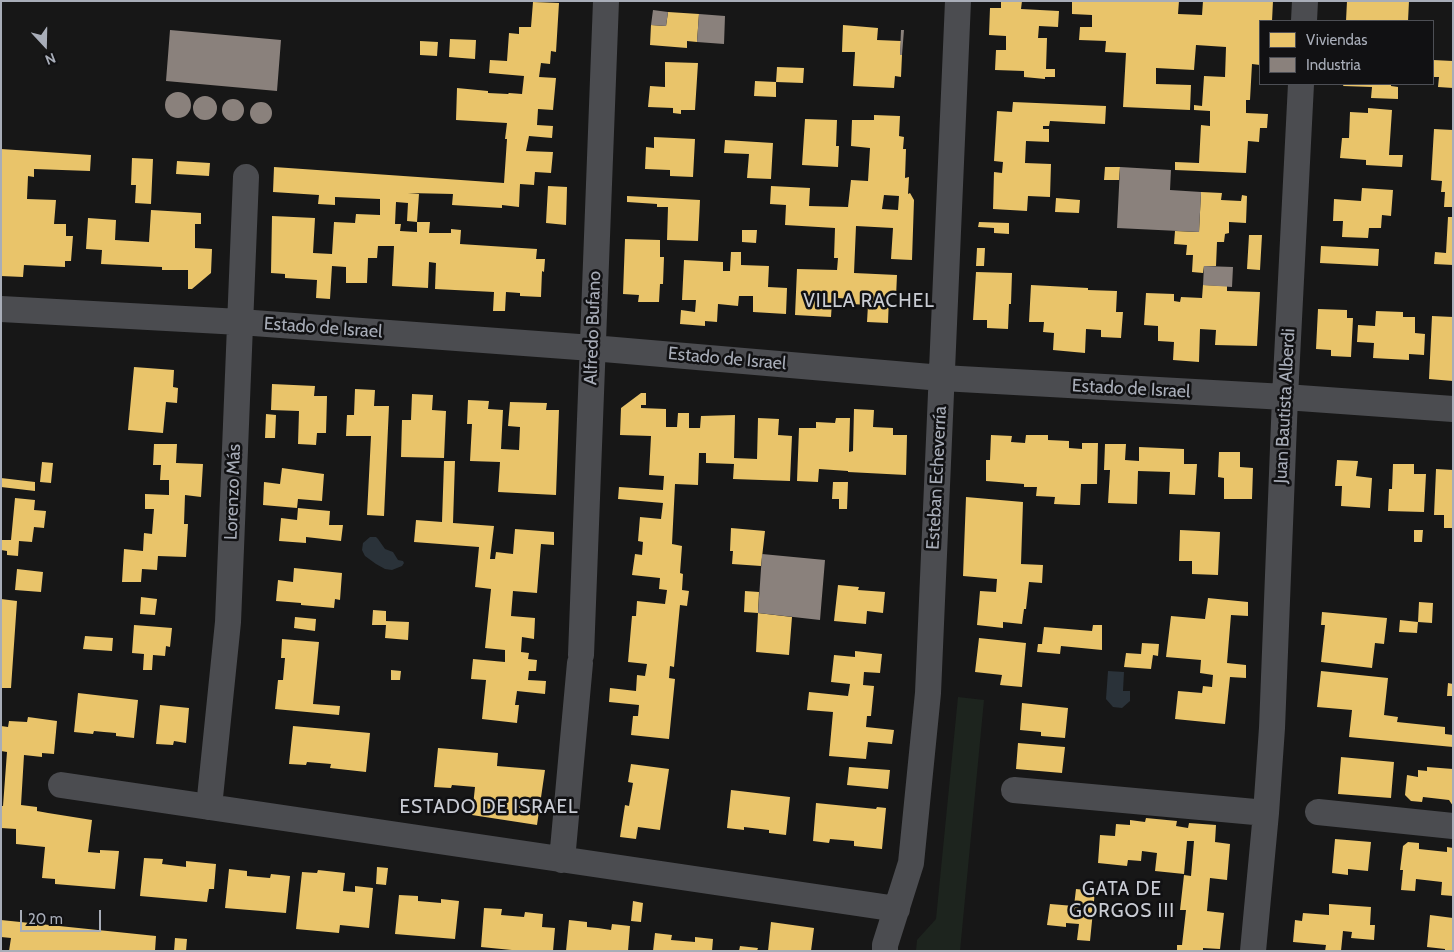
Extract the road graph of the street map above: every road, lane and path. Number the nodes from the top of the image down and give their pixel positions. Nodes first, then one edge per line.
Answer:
1 (606, 1) edge
2 (958, 1) edge
3 (1305, 1) edge
4 (1304, 20) edge
5 (1301, 85) edge
6 (246, 177) dead end
7 (1, 309) edge
8 (240, 322) junction
9 (592, 348) junction
10 (942, 378) junction
11 (1285, 397) junction
12 (1453, 410) edge
13 (61, 785) dead end
14 (1014, 790) dead end
15 (209, 807) junction
16 (1318, 812) dead end
17 (1266, 813) junction
18 (1453, 826) edge
19 (562, 860) junction
20 (896, 910) junction
21 (885, 951) edge
22 (1253, 951) edge

1 - 9 street, Alfredo Bufano
2 - 10 street, Esteban Echeverría
3 - 4 street
5 - 11 street, Juan Bautista Alberdi
6 - 8 street, Lorenzo Más
7 - 8 street, Estado de Israel
8 - 9 street, Estado de Israel
8 - 15 street, Lorenzo Más
9 - 10 street, Estado de Israel
9 - 19 street, Alfredo Bufano
10 - 11 street, Estado de Israel
10 - 20 street, Esteban Echeverría
11 - 12 street, Estado de Israel
11 - 17 street, Juan Bautista Alberdi
13 - 15 street
14 - 17 street
15 - 19 street
16 - 18 street
17 - 22 street, Juan Bautista Alberdi
19 - 20 street
20 - 21 street, Esteban Echeverría

